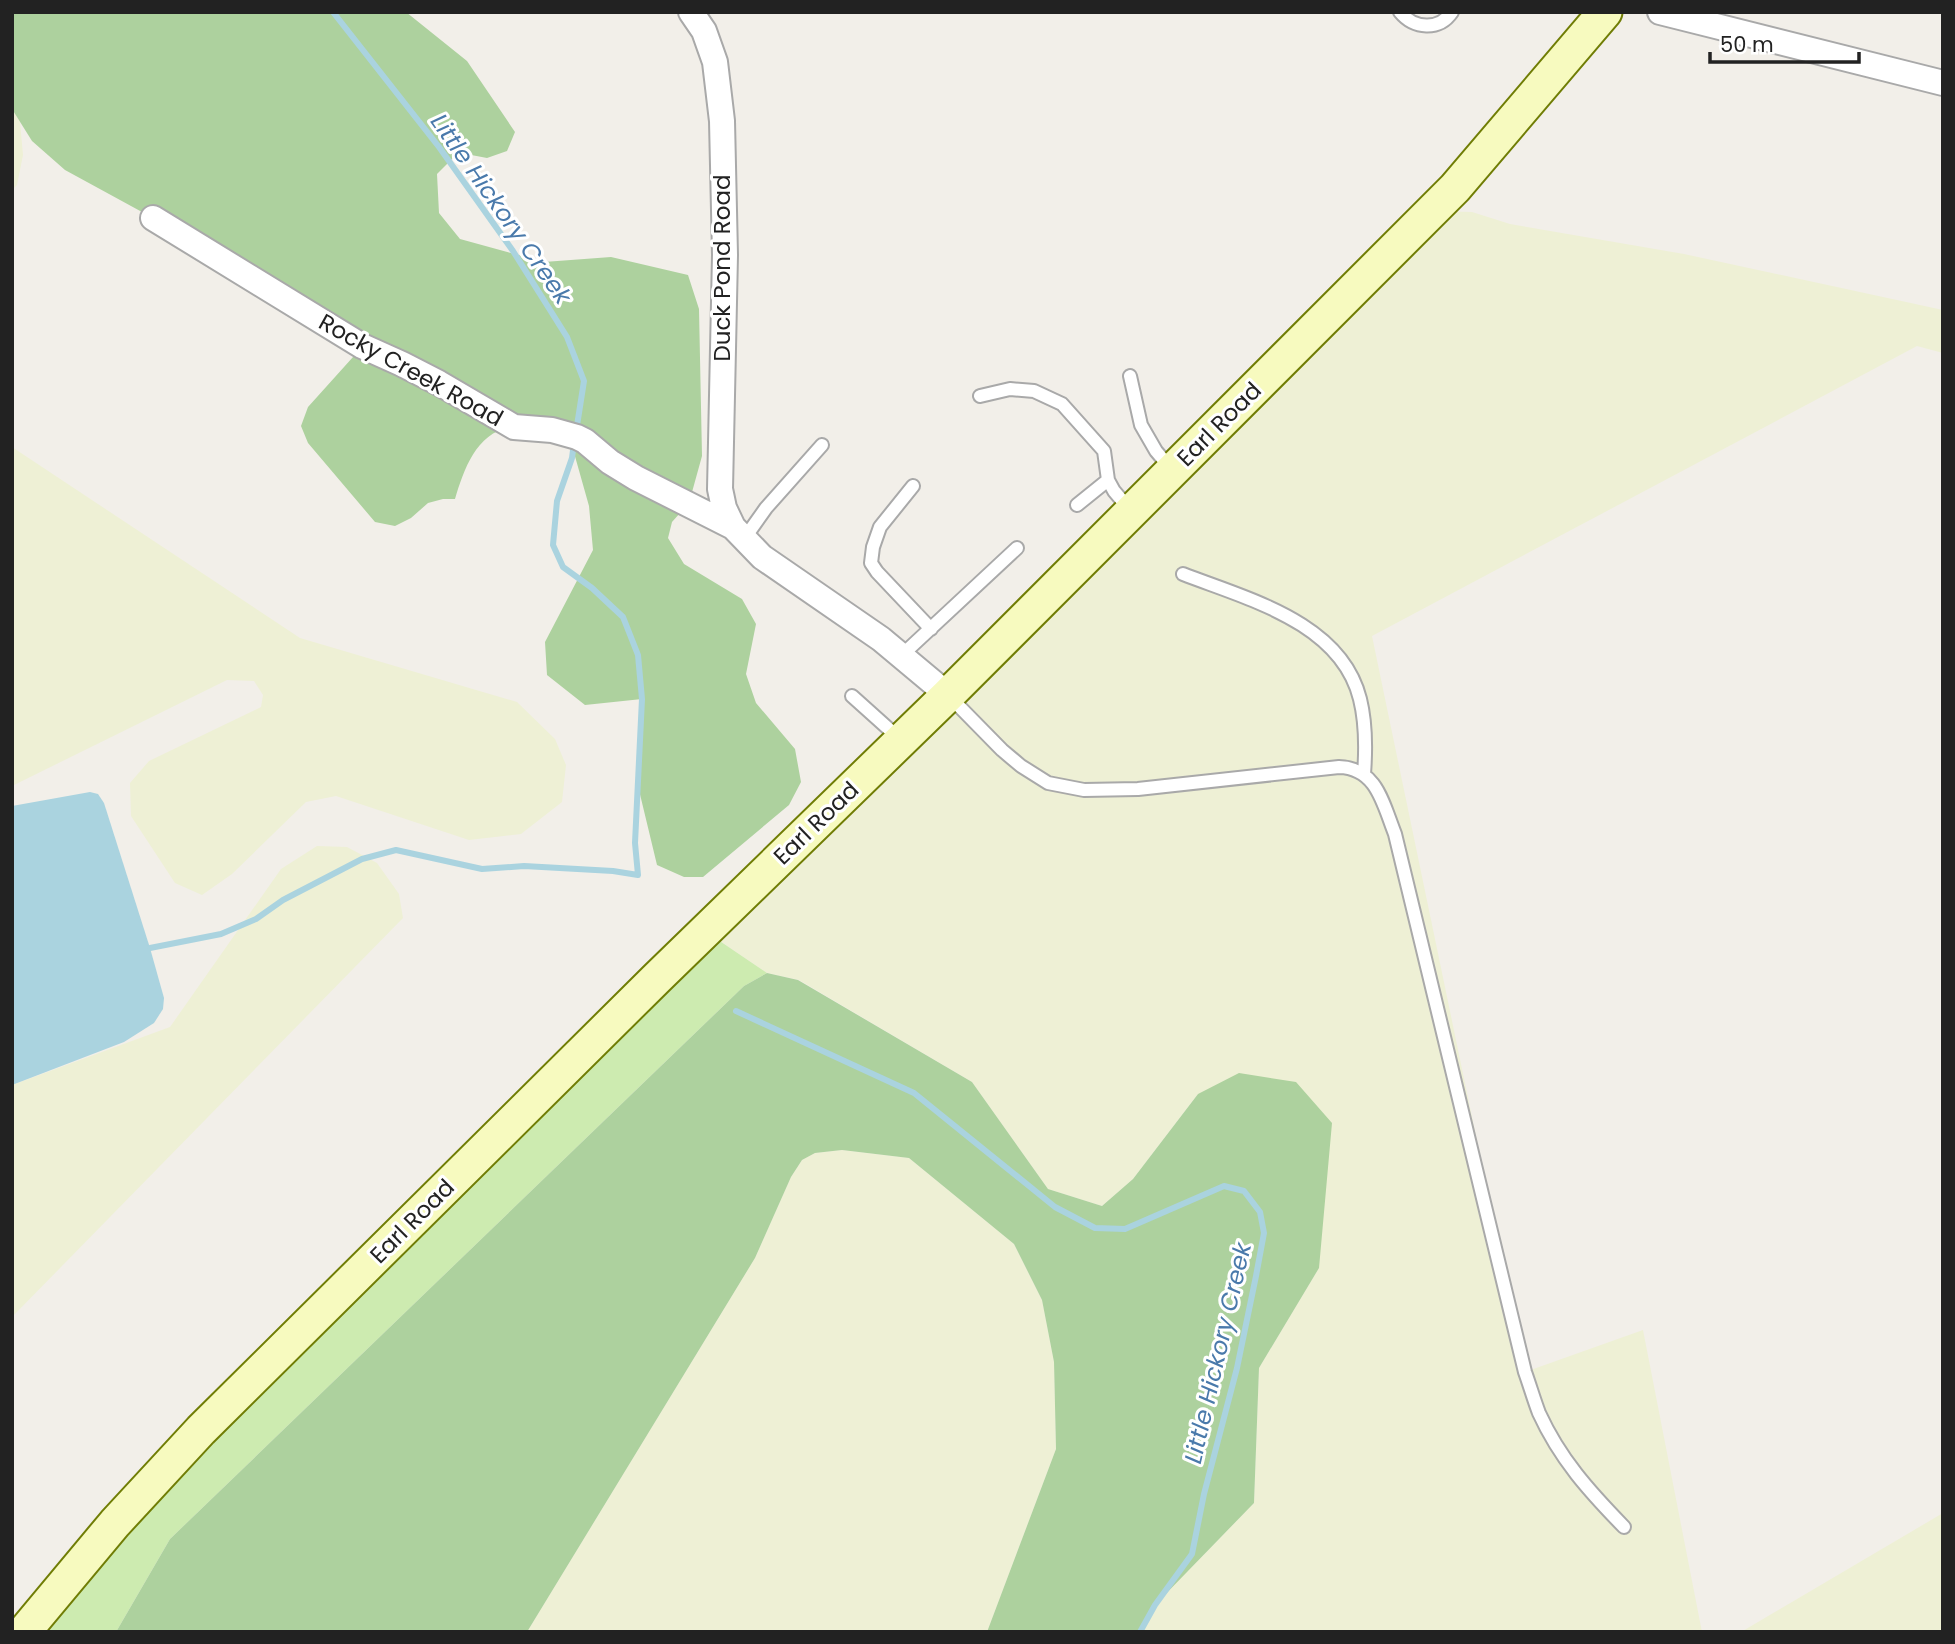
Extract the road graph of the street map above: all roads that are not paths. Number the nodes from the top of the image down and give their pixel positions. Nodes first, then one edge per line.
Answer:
1 (691, 12) edge
2 (1400, 12) edge
3 (1452, 12) edge
4 (1605, 12) edge
5 (1660, 12) edge
6 (1943, 83) edge
7 (153, 218) dead end
8 (1130, 376) dead end
9 (980, 396) dead end
10 (822, 445) dead end
11 (1172, 470) junction
12 (1108, 480) junction
13 (913, 486) dead end
14 (1077, 505) dead end
15 (1132, 511) junction
16 (738, 533) junction
17 (1017, 548) dead end
18 (1183, 574) dead end
19 (931, 628) junction
20 (901, 656) junction
21 (948, 695) junction
22 (852, 696) dead end
23 (901, 740) junction
24 (1364, 774) junction
25 (1624, 1527) dead end
26 (24, 1632) edge

1 - 16 street, Duck Pond Road
2 - 3 lane
4 - 11 main road, Earl Road
5 - 6 street
7 - 16 street, Rocky Creek Road
8 - 11 lane
9 - 12 lane
10 - 16 lane
11 - 15 main road, Earl Road
12 - 14 lane
12 - 15 lane
13 - 19 lane
15 - 21 main road, Earl Road
16 - 20 street, Rocky Creek Road
17 - 19 lane
18 - 24 lane
19 - 20 lane
20 - 21 street, Rocky Creek Road
21 - 23 main road, Earl Road
21 - 24 lane
22 - 23 lane
23 - 26 main road, Earl Road
24 - 25 lane

